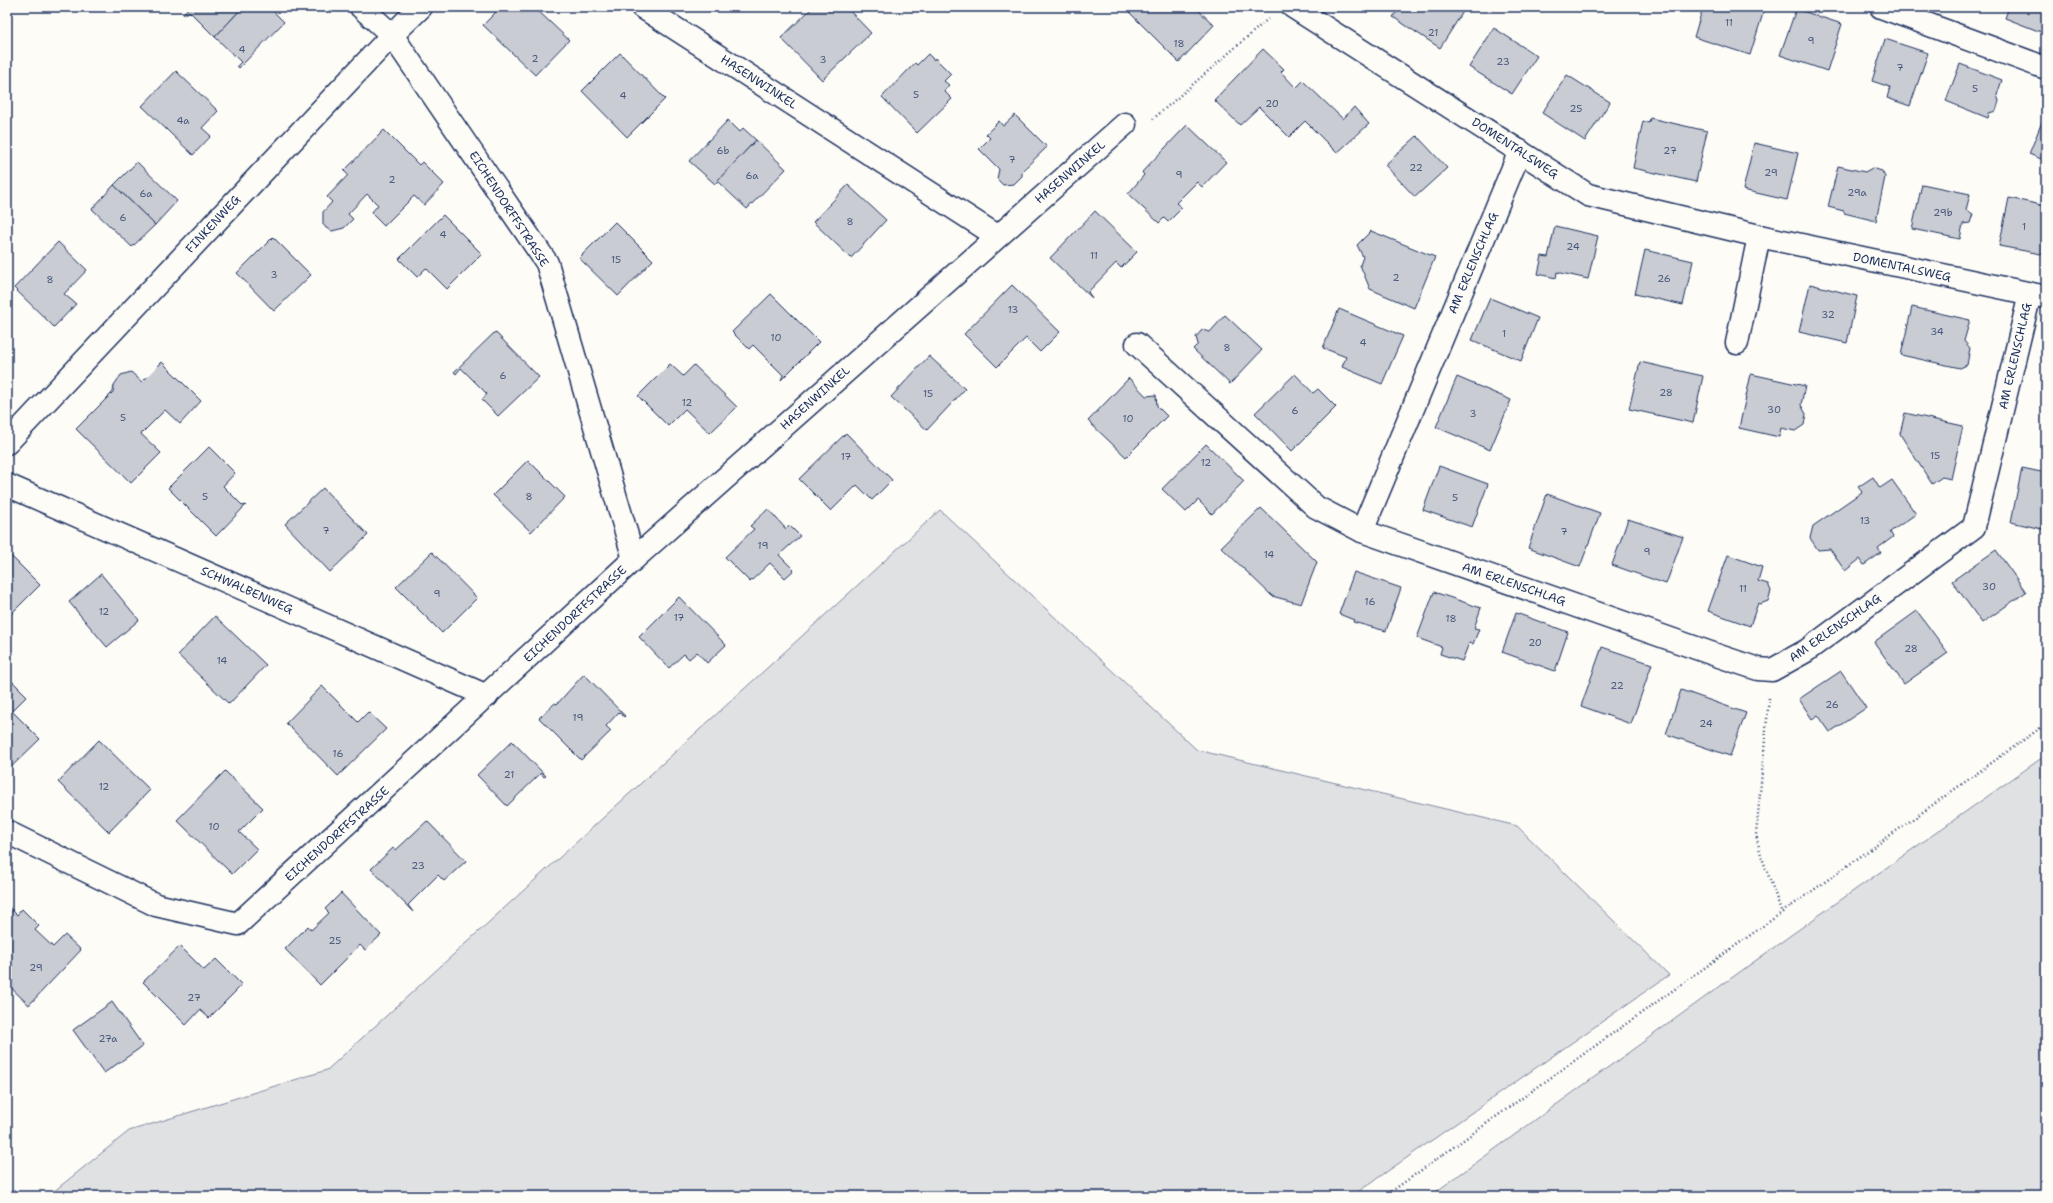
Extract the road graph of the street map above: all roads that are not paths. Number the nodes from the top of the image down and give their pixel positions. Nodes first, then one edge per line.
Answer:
1 (361, 7) edge
2 (421, 7) edge
3 (642, 7) edge
4 (1293, 7) edge
5 (1881, 7) edge
6 (392, 35) junction
7 (2046, 68) edge
8 (1125, 124) road end
9 (1520, 151) junction
10 (997, 236) junction
11 (1759, 236) junction
12 (2038, 296) edge
13 (1737, 343) dead end
14 (1137, 344) dead end
15 (7, 443) edge
16 (7, 485) edge
17 (1362, 531) junction
18 (634, 560) junction
19 (487, 696) junction
20 (7, 832) edge

1 - 6 street, EICHENDORFFSTRASSE
2 - 6 street, FINKENWEG
3 - 10 street, HASENWINKEL
4 - 9 street, DOMENTALSWEG
5 - 7 street
6 - 15 street, FINKENWEG
6 - 18 street, EICHENDORFFSTRASSE
8 - 10 street, HASENWINKEL
9 - 11 street, DOMENTALSWEG
9 - 17 street, AM ERLENSCHLAG
10 - 18 street, HASENWINKEL
11 - 12 street, DOMENTALSWEG
11 - 13 street
12 - 17 street, AM ERLENSCHLAG
14 - 17 street, AM ERLENSCHLAG
16 - 19 street, SCHWALBENWEG
18 - 19 street, EICHENDORFFSTRASSE
19 - 20 street, EICHENDORFFSTRASSE

